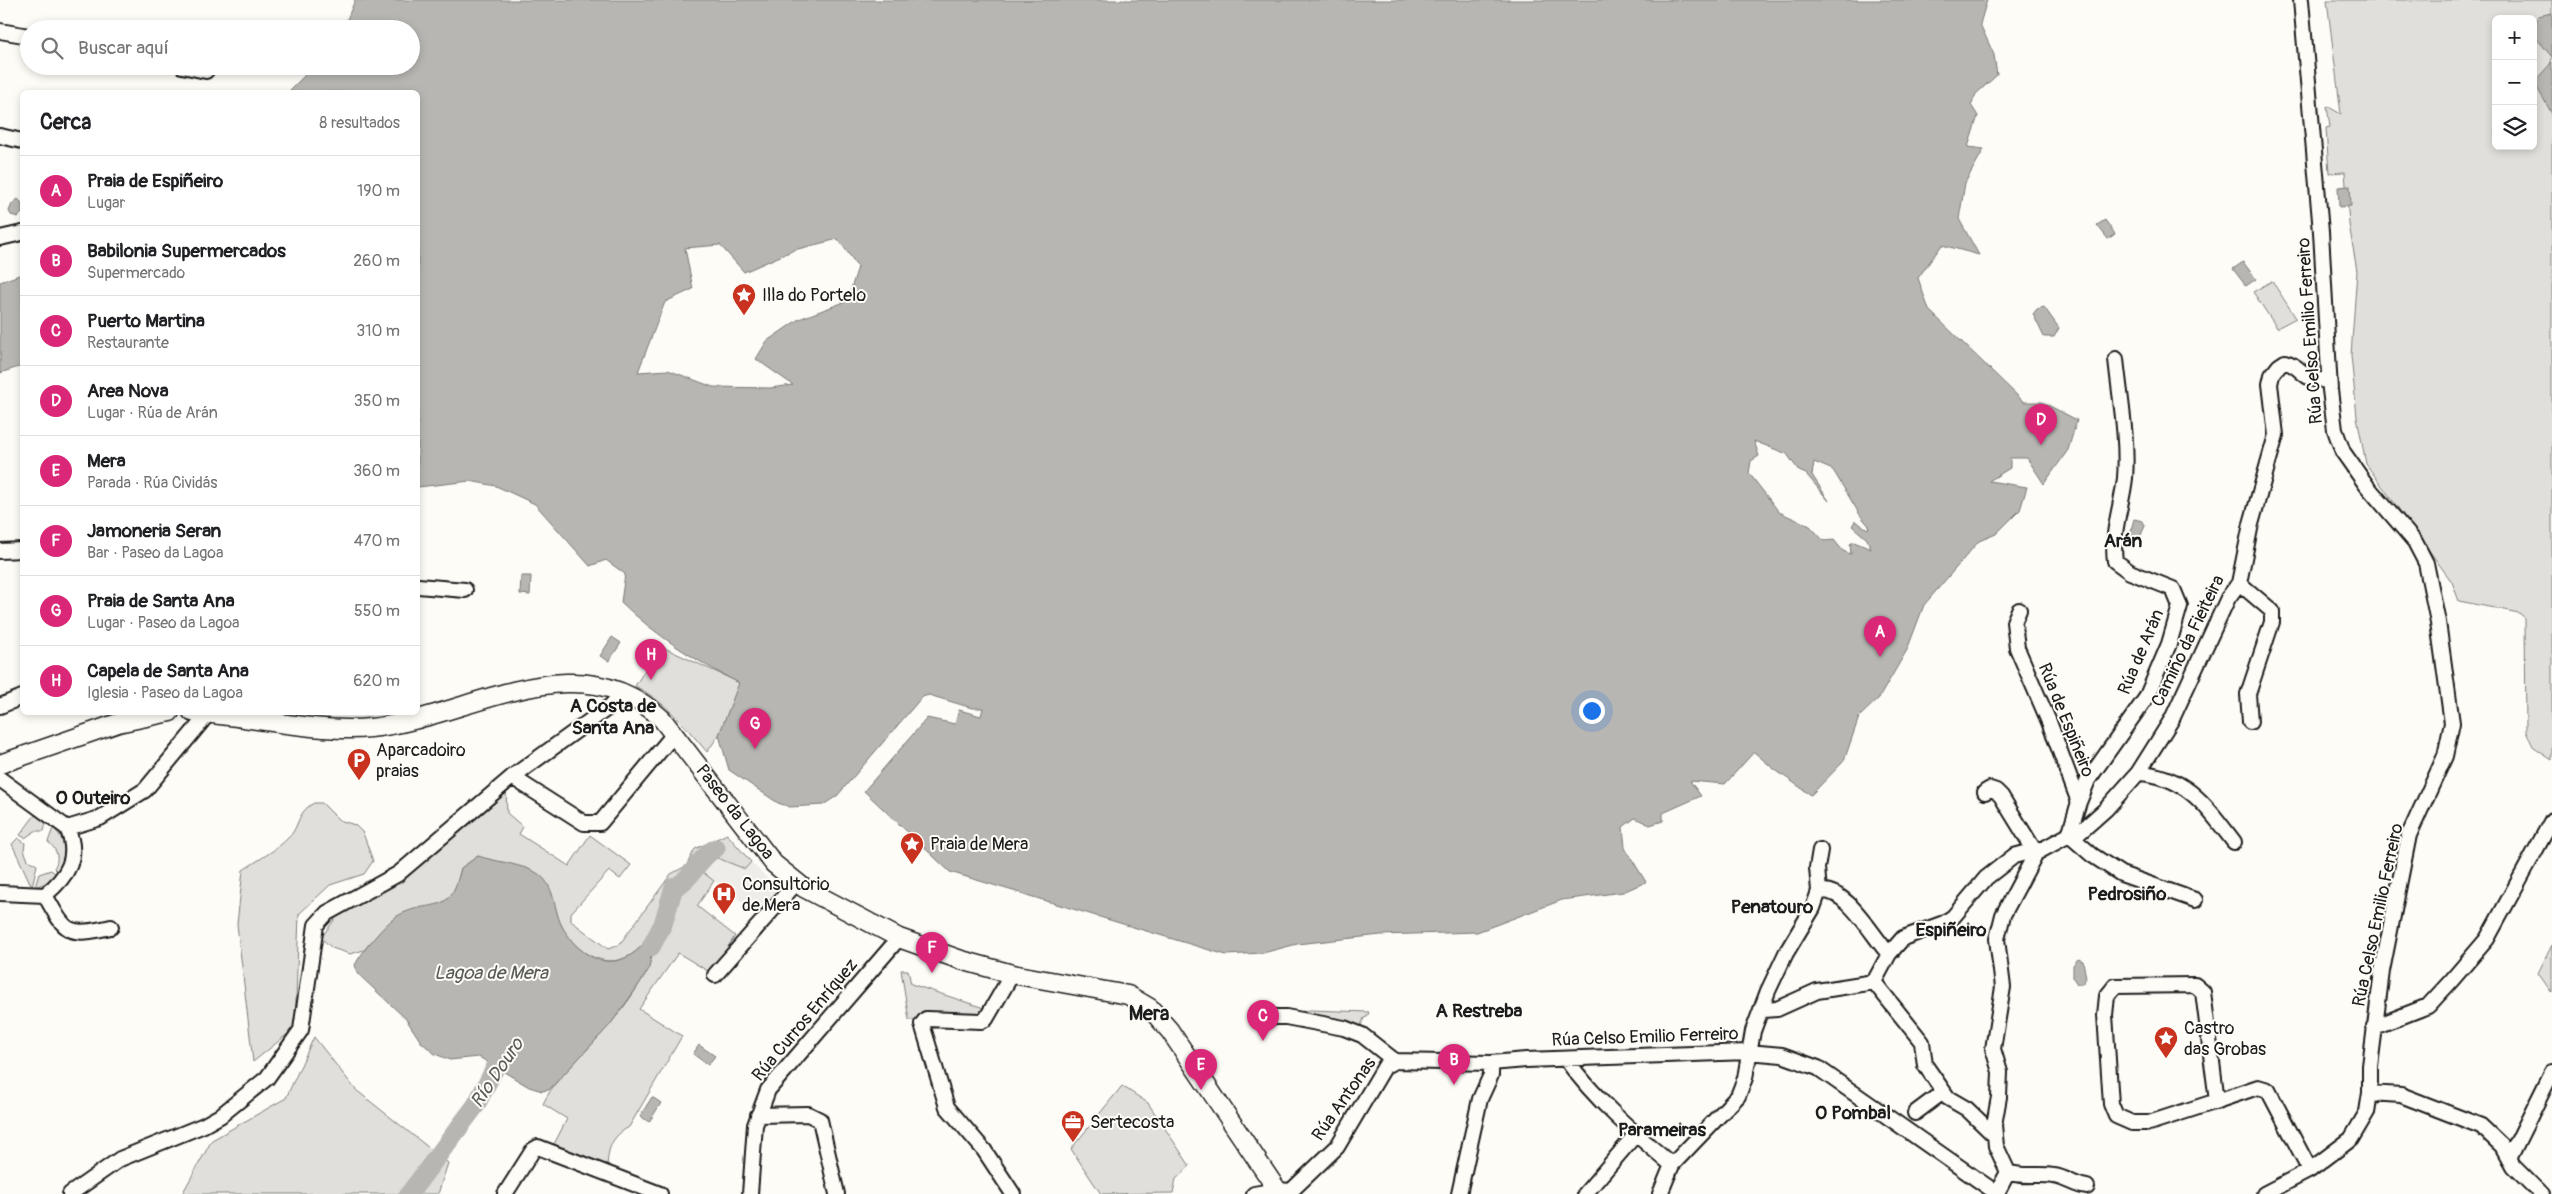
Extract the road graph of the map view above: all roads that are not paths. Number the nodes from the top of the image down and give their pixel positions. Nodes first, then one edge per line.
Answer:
1 (2301, 0) edge
2 (0, 31) edge
3 (20, 34) edge
4 (0, 136) edge
5 (20, 141) edge
6 (20, 233) edge
7 (0, 238) edge
8 (2116, 359) dead end
9 (2329, 380) junction
10 (20, 550) edge
11 (0, 551) edge
12 (2239, 584) junction
13 (420, 586) edge
14 (465, 590) dead end
15 (2019, 610) dead end
16 (627, 694) junction
17 (20, 698) edge
18 (0, 706) edge
19 (151, 715) edge
20 (199, 715) edge
21 (219, 715) edge
22 (2250, 722) dead end
23 (674, 734) junction
24 (0, 764) edge
25 (2138, 773) junction
26 (512, 777) junction
27 (0, 779) edge
28 (1985, 792) dead end
29 (2079, 802) junction
30 (2552, 820) edge
31 (67, 828) junction
32 (2069, 835) junction
33 (2234, 842) dead end
34 (1820, 850) dead end
35 (2036, 853) junction
36 (796, 883) junction
37 (1819, 891) junction
38 (0, 893) edge
39 (45, 895) junction
40 (2195, 900) dead end
41 (111, 927) dead end
42 (899, 938) junction
43 (1889, 954) junction
44 (1012, 974) junction
45 (715, 975) dead end
46 (1874, 982) junction
47 (1763, 1010) junction
48 (1262, 1017) dead end
49 (2374, 1027) junction
50 (1748, 1052) junction
51 (1566, 1059) junction
52 (1395, 1061) junction
53 (1491, 1063) junction
54 (2552, 1072) edge
55 (1943, 1092) junction
56 (2370, 1093) junction
57 (2217, 1101) junction
58 (1915, 1112) dead end
59 (758, 1115) junction
60 (1636, 1134) junction
61 (1995, 1136) junction
62 (2509, 1159) junction
63 (1672, 1165) junction
64 (2310, 1170) junction
65 (2008, 1172) junction
66 (2088, 1187) dead end
67 (1279, 1192) edge
68 (654, 1193) edge
69 (70, 1194) edge
70 (505, 1194) edge
71 (750, 1194) edge
72 (837, 1194) edge
73 (1013, 1194) edge
74 (1254, 1194) edge
75 (1459, 1194) edge
76 (1585, 1194) edge
77 (1660, 1194) edge
78 (1998, 1194) edge
79 (2264, 1194) edge
80 (2541, 1194) edge

1 - 9 street, Rúa Celso Emilio Ferreiro
2 - 3 street
4 - 5 street
6 - 7 street
8 - 29 street, Rúa de Arán
9 - 12 street, Camiño da Fieiteira
9 - 49 street, Rúa Celso Emilio Ferreiro
10 - 11 street
12 - 22 street
12 - 25 street, Camiño da Fieiteira
13 - 14 street
15 - 29 street, Rúa de Espiñeiro
16 - 21 main road, Paseo da Lagoa
16 - 23 main road, Paseo da Lagoa
16 - 26 street
17 - 18 street
19 - 24 main road
20 - 31 street
23 - 26 street
23 - 36 main road, Paseo da Lagoa
25 - 32 street, Camiño da Fieiteira
25 - 33 street
26 - 69 street
27 - 31 street
28 - 35 street
29 - 32 street, Rúa de Espiñeiro
30 - 49 street
31 - 39 street
32 - 35 street
32 - 40 street
34 - 37 street
35 - 43 street
35 - 61 street
36 - 42 main road, Paseo da Lagoa
36 - 45 street
37 - 43 street
37 - 47 street
38 - 39 street
39 - 41 street
42 - 44 main road, Paseo da Lagoa
42 - 59 street, Rúa Curros Enríquez
43 - 46 street
44 - 67 main road, Paseo da Lagoa
44 - 73 street
46 - 47 street
46 - 55 street
47 - 50 street
48 - 52 street
49 - 56 street, Rúa Celso Emilio Ferreiro
50 - 51 street, Rúa Celso Emilio Ferreiro
50 - 63 street
50 - 78 street, Rúa Celso Emilio Ferreiro
51 - 53 street, Rúa Celso Emilio Ferreiro
51 - 60 street
52 - 53 street, Rúa Celso Emilio Ferreiro
52 - 67 street, Rúa Antonas
53 - 75 street
54 - 62 street
55 - 58 street
55 - 61 street
56 - 62 street
56 - 64 street, Rúa Celso Emilio Ferreiro
57 - 57 street
57 - 64 street
59 - 71 street, Rúa Curros Enríquez
59 - 72 street
60 - 63 street
60 - 76 street
61 - 65 street
62 - 80 street
63 - 77 street
64 - 79 street, Rúa Celso Emilio Ferreiro
65 - 66 street
65 - 78 street
67 - 74 street, Rúa Antonas
68 - 70 street

